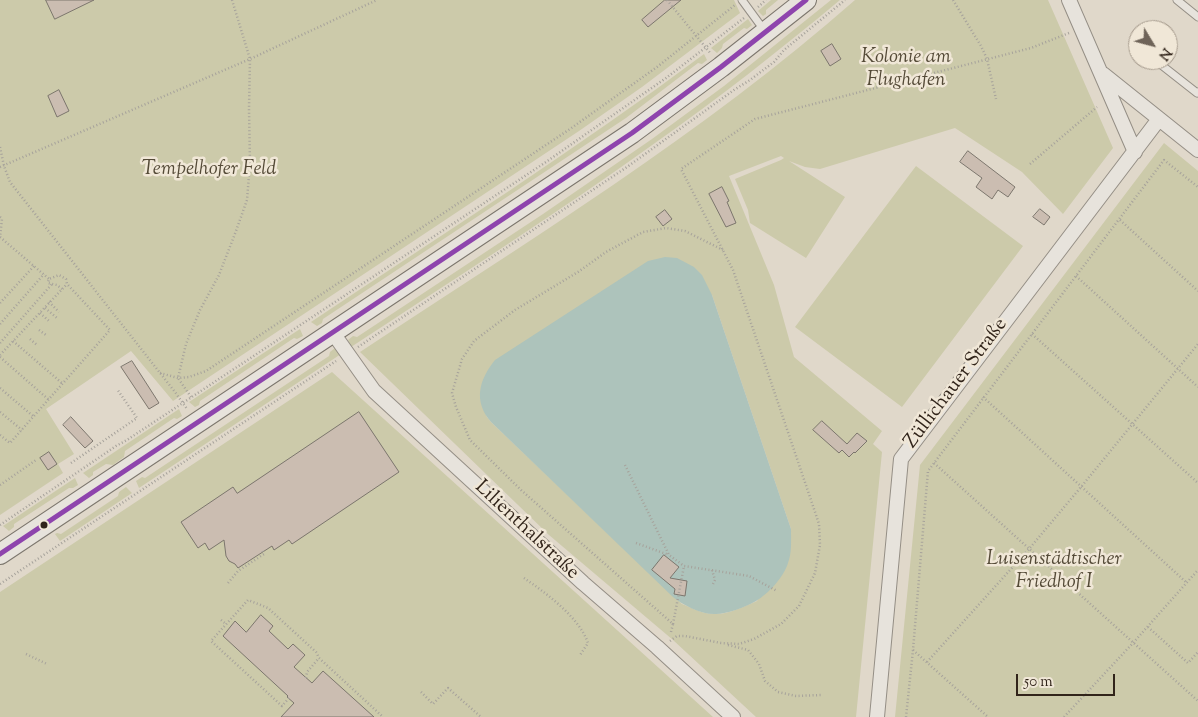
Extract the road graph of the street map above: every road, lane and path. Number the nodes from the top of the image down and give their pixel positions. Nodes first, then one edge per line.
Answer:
1 (232, 0) edge
2 (377, 0) edge
3 (667, 0) edge
4 (766, 0) edge
5 (806, 0) edge
6 (845, 0) edge
7 (953, 0) edge
8 (1069, 0) edge
9 (1177, 0) edge
10 (740, 2) edge
11 (751, 13) junction
12 (1198, 17) edge
13 (1082, 28) junction
14 (766, 32) junction
15 (696, 36) junction
16 (701, 43) dead end
17 (250, 59) junction
18 (987, 60) junction
19 (1167, 70) edge
20 (1101, 72) junction
21 (1198, 92) edge
22 (996, 99) dead end
23 (1097, 107) dead end
24 (1159, 118) junction
25 (0, 147) edge
26 (1198, 150) edge
27 (1135, 152) junction
28 (1030, 164) dead end
29 (4, 166) junction
30 (0, 167) edge
31 (1198, 187) edge
32 (0, 217) edge
33 (1120, 220) junction
34 (723, 250) junction
35 (34, 266) junction
36 (44, 274) junction
37 (1076, 276) junction
38 (49, 279) junction
39 (52, 284) junction
40 (67, 284) junction
41 (62, 289) junction
42 (1198, 291) edge
43 (50, 302) junction
44 (0, 303) edge
45 (45, 307) junction
46 (60, 312) dead end
47 (40, 313) junction
48 (57, 318) dead end
49 (49, 321) dead end
50 (0, 324) edge
51 (39, 330) dead end
52 (332, 333) junction
53 (1032, 334) junction
54 (46, 335) dead end
55 (30, 339) dead end
56 (13, 341) junction
57 (0, 343) edge
58 (1198, 344) edge
59 (37, 345) dead end
60 (347, 354) junction
61 (0, 356) edge
62 (1177, 368) junction
63 (160, 373) junction
64 (178, 378) junction
65 (63, 384) junction
66 (1198, 387) edge
67 (0, 388) edge
68 (117, 389) dead end
69 (179, 397) dead end
70 (192, 397) junction
71 (984, 397) junction
72 (49, 400) junction
73 (0, 412) edge
74 (34, 416) junction
75 (1133, 424) junction
76 (22, 430) junction
77 (0, 435) edge
78 (36, 460) dead end
79 (71, 463) dead end
80 (934, 463) junction
81 (625, 465) dead end
82 (1198, 483) edge
83 (0, 485) edge
84 (1081, 487) junction
85 (0, 524) edge
86 (54, 542) dead end
87 (636, 544) dead end
88 (57, 546) junction
89 (1029, 549) junction
90 (262, 550) dead end
91 (0, 554) edge
92 (669, 554) junction
93 (684, 566) junction
94 (712, 570) junction
95 (1197, 573) edge
96 (737, 574) junction
97 (524, 578) dead end
98 (736, 578) dead end
99 (228, 583) dead end
100 (1187, 583) junction
101 (0, 584) edge
102 (713, 584) dead end
103 (777, 591) dead end
104 (221, 620) dead end
105 (226, 624) junction
106 (672, 624) junction
107 (1148, 627) junction
108 (670, 632) dead end
109 (721, 643) junction
110 (1133, 643) junction
111 (657, 647) junction
112 (913, 650) junction
113 (1198, 652) edge
114 (26, 654) dead end
115 (580, 655) dead end
116 (319, 658) junction
117 (927, 662) junction
118 (47, 664) dead end
119 (306, 678) dead end
120 (421, 692) dead end
121 (821, 695) dead end
122 (289, 698) dead end
123 (1198, 702) edge
124 (383, 717) edge
125 (480, 717) edge
126 (733, 717) edge
127 (877, 717) edge
128 (906, 717) edge
129 (988, 717) edge
130 (1064, 717) edge

1 - 17 path
2 - 17 path
3 - 15 path
4 - 11 path
5 - 14 main road
6 - 60 path
7 - 18 path
8 - 13 street
9 - 12 lane
10 - 11 lane
10 - 15 path
11 - 14 lane
11 - 70 path
13 - 18 path
13 - 20 street
14 - 52 main road
15 - 16 path
15 - 64 path
17 - 29 path
17 - 64 path
18 - 22 path
18 - 34 path
19 - 21 lane
20 - 24 street
20 - 27 street
23 - 28 path
24 - 26 street
24 - 27 street, Züllichauer Straße
25 - 29 path
27 - 127 street, Züllichauer Straße
29 - 30 path
29 - 63 path
31 - 33 path
32 - 35 path
33 - 37 path
33 - 42 path
34 - 106 path
34 - 109 path
35 - 36 path
35 - 44 path
36 - 38 path
36 - 50 path
37 - 53 path
37 - 62 path
38 - 39 path
38 - 40 path
39 - 41 path
39 - 57 path
40 - 41 path
40 - 65 path
41 - 43 path
43 - 45 path
43 - 46 path
45 - 47 path
45 - 48 path
47 - 49 path
47 - 56 path
51 - 54 path
52 - 60 street, Lilienthalstraße
52 - 91 main road
53 - 71 path
53 - 75 path
55 - 59 path
56 - 61 path
56 - 65 path
58 - 62 path
60 - 88 path
60 - 111 street, Lilienthalstraße
61 - 72 path
62 - 66 path
62 - 75 path
63 - 64 path
63 - 69 path
64 - 70 path
65 - 72 path
67 - 74 path
68 - 79 path
70 - 85 path
71 - 80 path
71 - 84 path
72 - 74 path
73 - 76 path
74 - 76 path
75 - 82 path
75 - 84 path
76 - 77 path
78 - 83 path
80 - 89 path
80 - 112 path
81 - 92 path
84 - 89 path
84 - 100 path
86 - 88 path
87 - 92 path
88 - 101 path
89 - 110 path
89 - 117 path
90 - 99 path
92 - 93 path
93 - 94 path
93 - 106 path
94 - 96 path
94 - 102 path
95 - 100 path
96 - 98 path
96 - 103 path
97 - 115 path
100 - 107 path
104 - 105 path
105 - 116 path
105 - 122 path
106 - 108 path
107 - 110 path
107 - 113 path
109 - 111 path
109 - 121 path
110 - 123 path
110 - 130 path
111 - 126 street, Lilienthalstraße
112 - 117 path
112 - 128 path
114 - 118 path
116 - 119 path
116 - 124 path
117 - 129 path
120 - 125 path

